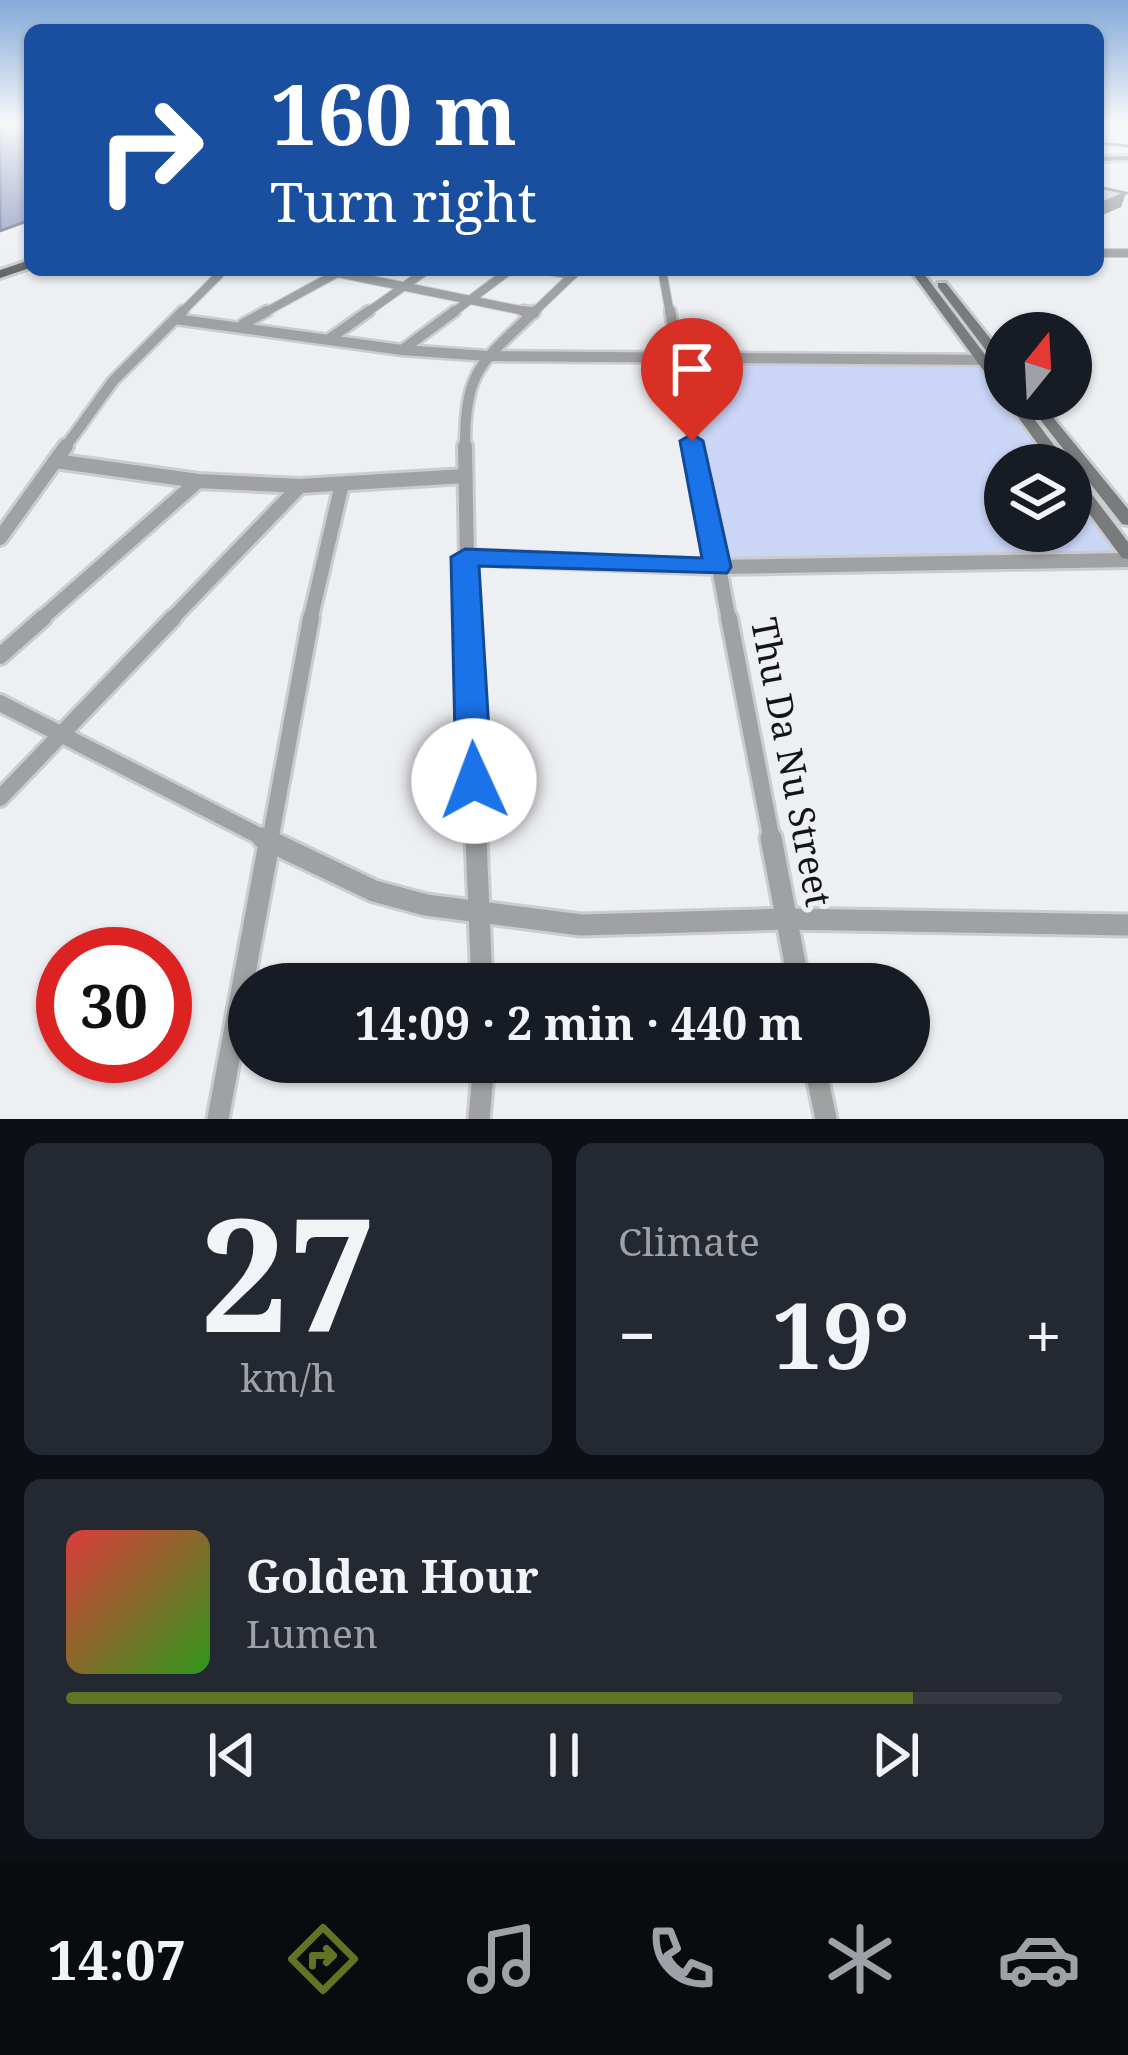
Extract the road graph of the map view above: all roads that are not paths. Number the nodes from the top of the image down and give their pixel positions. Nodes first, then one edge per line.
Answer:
1 (218, 276) edge
2 (331, 276) edge
3 (360, 276) edge
4 (417, 276) edge
5 (502, 276) edge
6 (573, 276) edge
7 (663, 276) edge
8 (920, 276) edge
9 (935, 276) edge
10 (400, 286) junction
11 (938, 299) junction
12 (470, 300) junction
13 (953, 300) junction
14 (534, 313) junction
15 (175, 319) junction
16 (242, 325) junction
17 (329, 339) junction
18 (984, 339) edge
19 (402, 350) junction
20 (488, 356) junction
21 (677, 360) junction
22 (982, 360) junction
23 (984, 363) edge
24 (1048, 420) edge
25 (56, 461) junction
26 (465, 476) junction
27 (198, 481) junction
28 (342, 484) junction
29 (300, 485) junction
30 (1092, 507) edge
31 (1128, 520) edge
32 (0, 538) edge
33 (465, 557) junction
34 (1128, 557) edge
35 (717, 567) junction
36 (0, 656) edge
37 (0, 703) edge
38 (61, 734) junction
39 (0, 798) edge
40 (271, 842) junction
41 (479, 914) junction
42 (786, 920) junction
43 (1128, 925) edge
44 (481, 963) edge
45 (795, 963) edge
46 (482, 1083) edge
47 (818, 1083) edge
48 (218, 1119) edge
49 (479, 1119) edge
50 (826, 1119) edge

1 - 15 street
2 - 16 street
3 - 10 street
4 - 10 street
5 - 12 street
6 - 14 street
7 - 21 street, Thu Da Nu Street
8 - 11 street
9 - 13 street
10 - 12 street
10 - 17 street
11 - 13 street
11 - 22 street
12 - 14 street
12 - 19 street
13 - 18 street
14 - 20 street
15 - 16 street
15 - 25 street
16 - 17 street
17 - 19 street
19 - 20 street
20 - 21 street
20 - 26 street
21 - 22 street
21 - 35 street, Thu Da Nu Street
22 - 23 street
24 - 31 street
25 - 27 street
25 - 32 street
26 - 28 street
26 - 33 street
27 - 29 street
27 - 36 street
28 - 29 street
28 - 40 street
29 - 38 street
30 - 34 street
33 - 35 street
33 - 41 street
34 - 35 street
35 - 42 street, Thu Da Nu Street
37 - 38 street
38 - 39 street
38 - 40 street
40 - 41 street
40 - 48 street
41 - 42 street
41 - 44 street
42 - 43 street
42 - 45 street, Thu Da Nu Street
46 - 49 street
47 - 50 street

